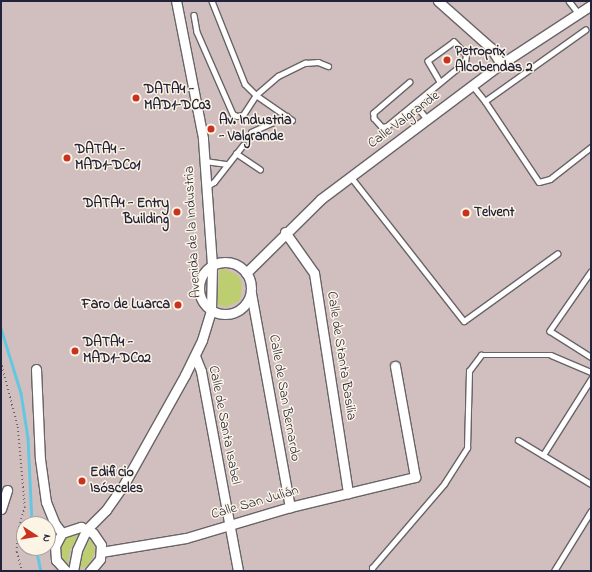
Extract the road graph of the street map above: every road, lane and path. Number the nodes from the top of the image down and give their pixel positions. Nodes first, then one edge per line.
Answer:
1 (176, 1) edge
2 (212, 1) edge
3 (438, 1) edge
4 (569, 1) edge
5 (590, 8) edge
6 (579, 14) junction
7 (194, 15) dead end
8 (585, 30) dead end
9 (501, 64) junction
10 (328, 66) dead end
11 (410, 82) dead end
12 (440, 82) junction
13 (473, 86) junction
14 (256, 95) junction
15 (485, 101) junction
16 (415, 104) junction
17 (287, 116) junction
18 (292, 120) dead end
19 (428, 120) junction
20 (251, 132) dead end
21 (243, 145) dead end
22 (591, 148) edge
23 (236, 153) junction
24 (204, 161) junction
25 (227, 164) junction
26 (260, 169) dead end
27 (351, 177) junction
28 (206, 186) junction
29 (285, 232) junction
30 (557, 254) dead end
31 (212, 264) junction
32 (591, 272) edge
33 (246, 273) junction
34 (251, 293) junction
35 (210, 310) junction
36 (195, 356) junction
37 (591, 357) edge
38 (1, 362) edge
39 (394, 366) dead end
40 (36, 369) dead end
41 (591, 372) edge
42 (591, 379) edge
43 (518, 440) dead end
44 (543, 454) junction
45 (591, 484) edge
46 (7, 490) dead end
47 (348, 493) junction
48 (290, 507) junction
49 (1, 509) edge
50 (591, 511) edge
51 (229, 525) junction
52 (87, 529) junction
53 (62, 533) junction
54 (101, 552) junction
55 (22, 571) edge
56 (66, 571) edge
57 (73, 571) edge
58 (91, 571) edge
59 (238, 571) edge
60 (372, 571) edge
61 (554, 571) edge

1 - 24 street, Avenida de la Industria
2 - 14 lane
3 - 9 street
4 - 6 lane
5 - 6 street, Calle Valgrande
6 - 9 street, Calle Valgrande
7 - 14 lane
8 - 15 lane
9 - 13 street, Calle Valgrande
10 - 14 lane
11 - 16 lane
12 - 12 lane
12 - 16 lane
13 - 15 lane
13 - 19 street, Calle Valgrande
14 - 17 lane
15 - 22 lane
16 - 19 lane
17 - 18 lane
17 - 20 lane
19 - 27 street, Calle Valgrande
21 - 23 lane
23 - 25 lane
23 - 26 lane
24 - 25 lane
24 - 28 street, Avenida de la Industria
25 - 28 lane
27 - 29 street, Calle Valgrande
27 - 30 lane
28 - 31 street, Avenida de la Industria
29 - 33 street, Calle Valgrande
29 - 47 street, Calle de Stanta Basilia
31 - 33 street
31 - 35 street, Avenida de la Industria
31 - 35 street
32 - 37 lane
33 - 34 street
34 - 35 street
34 - 48 street, Calle de San Bernardo
35 - 36 street, Avenida de la Industria
36 - 51 street, Calle de Santa Isabel
36 - 52 street, Avenida de la Industria
38 - 55 path
39 - 47 street, Calle San Julián
40 - 53 street
41 - 60 lane
42 - 44 lane
43 - 44 lane
44 - 45 lane
46 - 49 street
47 - 48 street, Calle San Julián
48 - 51 street, Calle San Julián
50 - 61 lane
51 - 54 street, Calle San Julián
51 - 59 street, Calle de Santa Isabel
52 - 53 street
52 - 54 street
52 - 57 street, Avenida de la Industria
53 - 56 street
54 - 58 street

